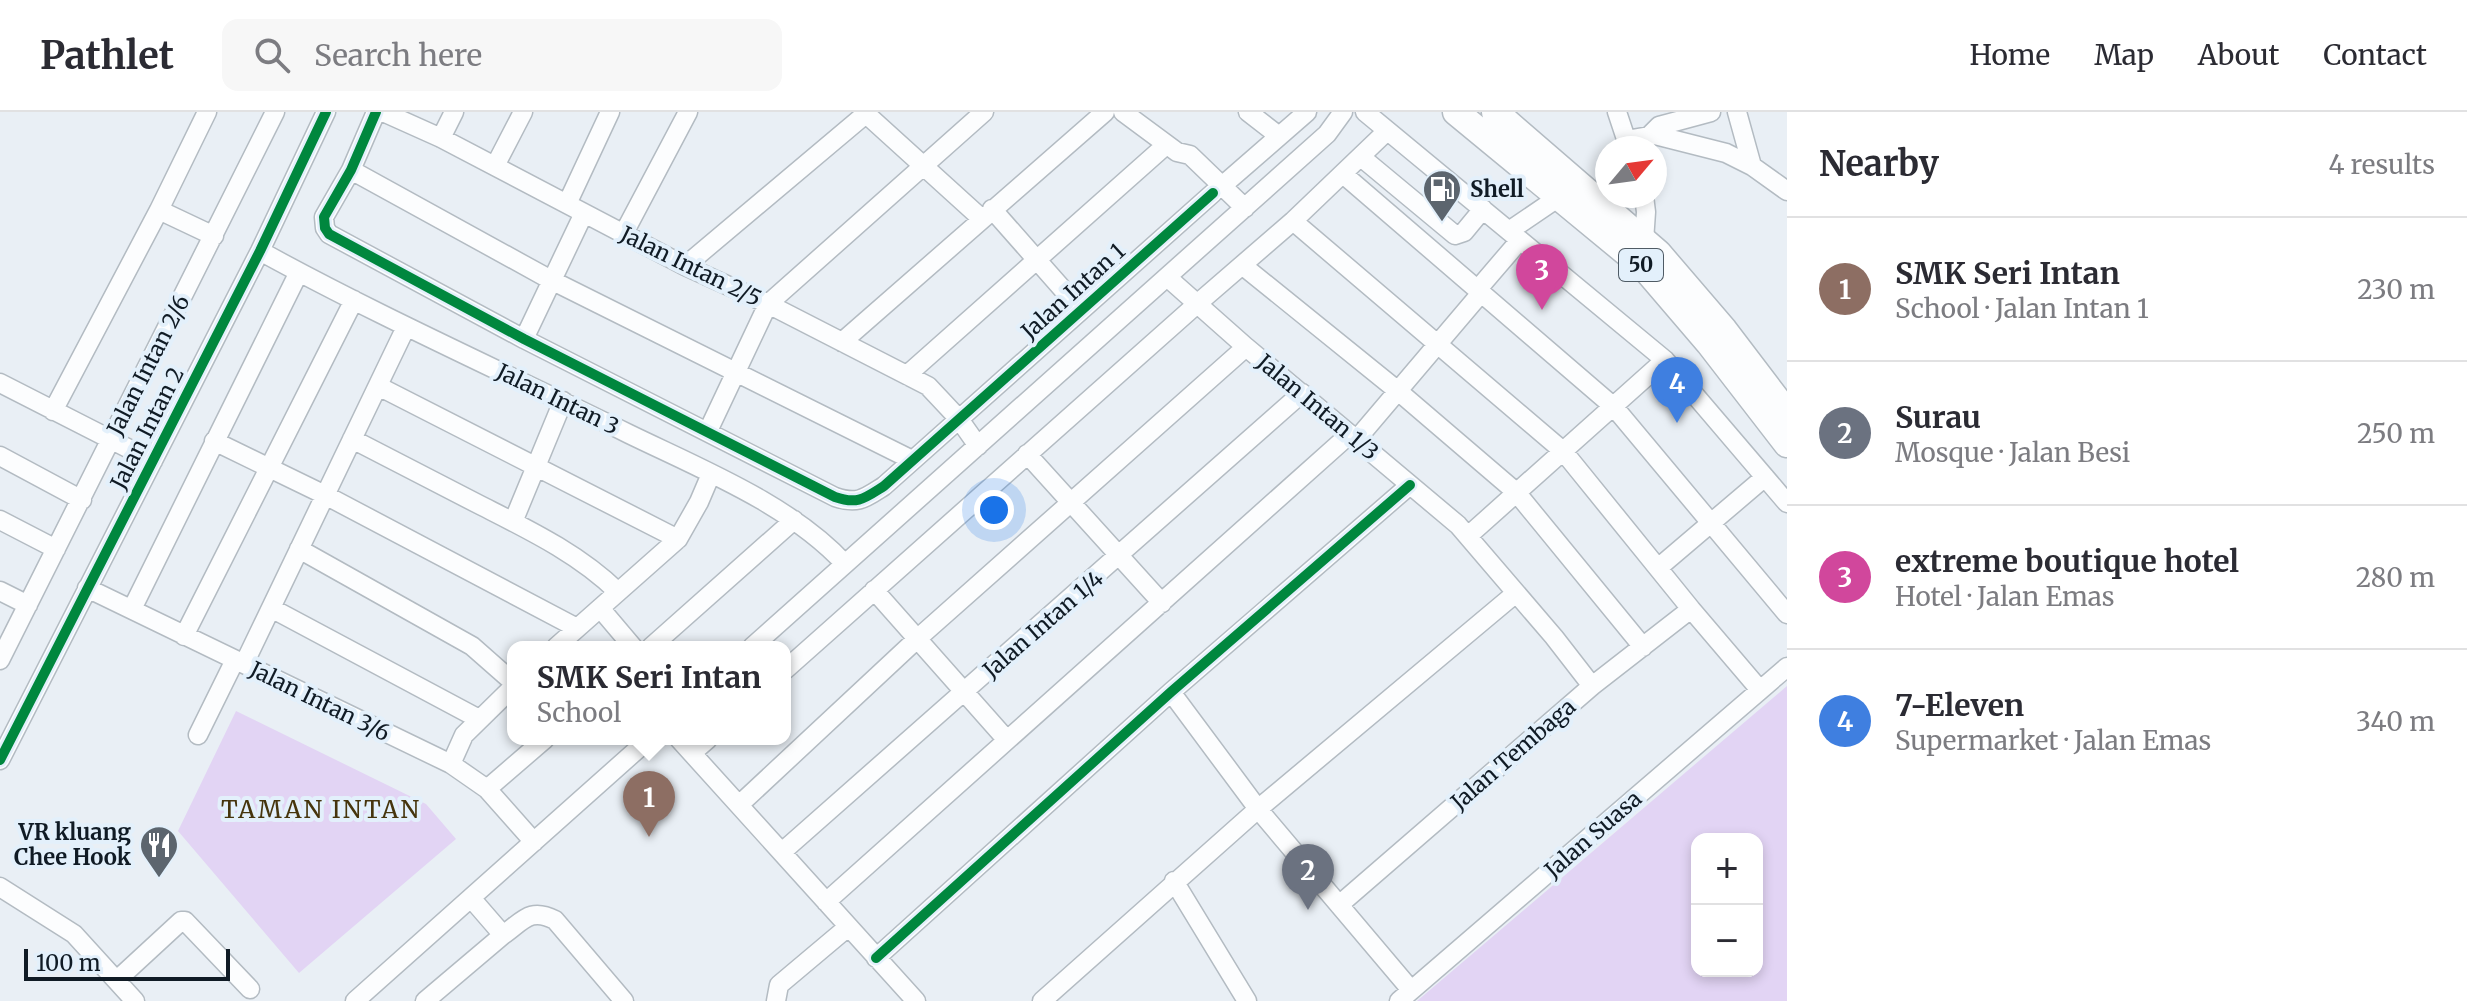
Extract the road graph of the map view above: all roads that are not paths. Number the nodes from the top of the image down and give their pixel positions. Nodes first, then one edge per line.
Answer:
1 (207, 112) edge
2 (275, 112) edge
3 (326, 112) edge
4 (376, 112) edge
5 (383, 112) edge
6 (454, 112) edge
7 (523, 112) edge
8 (610, 112) edge
9 (688, 112) edge
10 (866, 112) edge
11 (984, 112) edge
12 (1105, 112) edge
13 (1123, 112) edge
14 (1248, 112) edge
15 (1307, 112) edge
16 (1343, 112) edge
17 (1366, 112) edge
18 (1495, 112) edge
19 (1617, 112) edge
20 (1711, 112) edge
21 (1737, 112) edge
22 (1456, 114) edge
23 (1387, 131) junction
24 (1327, 134) junction
25 (1650, 135) joint
26 (1279, 136) junction
27 (1625, 136) edge
28 (441, 138) junction
29 (1172, 149) junction
30 (1361, 157) junction
31 (495, 166) junction
32 (924, 166) junction
33 (1752, 166) junction
34 (351, 170) junction
35 (1343, 174) junction
36 (1218, 189) junction
37 (1787, 191) edge
38 (1559, 197) junction
39 (575, 208) junction
40 (1646, 208) edge
41 (1483, 209) junction
42 (159, 210) junction
43 (1240, 212) junction
44 (987, 214) junction
45 (1293, 221) junction
46 (624, 233) junction
47 (1515, 235) junction
48 (214, 236) junction
49 (1644, 241) junction
50 (260, 251) junction
51 (1037, 260) junction
52 (1242, 265) junction
53 (685, 266) junction
54 (299, 272) junction
55 (1167, 277) junction
56 (551, 280) junction
57 (1480, 291) junction
58 (354, 300) junction
59 (768, 304) junction
60 (1197, 304) junction
61 (1081, 310) junction
62 (406, 327) junction
63 (524, 339) junction
64 (842, 342) junction
65 (1437, 345) junction
66 (1246, 347) junction
67 (1665, 360) junction
68 (734, 371) junction
69 (907, 375) junction
70 (0, 383) edge
71 (378, 386) junction
72 (1398, 391) junction
73 (1302, 393) junction
74 (563, 401) junction
75 (1614, 407) junction
76 (53, 411) junction
77 (1787, 413) edge
78 (959, 419) junction
79 (708, 431) junction
80 (1354, 436) junction
81 (352, 439) junction
82 (110, 440) junction
83 (214, 441) junction
84 (1787, 444) edge
85 (978, 446) junction
86 (1563, 451) junction
87 (1027, 454) junction
88 (0, 456) edge
89 (912, 460) junction
90 (153, 461) junction
91 (535, 465) junction
92 (268, 468) junction
93 (711, 474) junction
94 (1765, 477) junction
95 (1410, 485) junction
96 (1516, 492) junction
97 (325, 495) junction
98 (82, 500) junction
99 (1070, 503) junction
100 (1787, 503) edge
101 (0, 520) edge
102 (794, 520) junction
103 (513, 522) junction
104 (1710, 523) junction
105 (1468, 536) junction
106 (678, 539) junction
107 (56, 549) junction
108 (299, 549) junction
109 (1120, 555) junction
110 (845, 564) junction
111 (1658, 568) junction
112 (87, 588) junction
113 (874, 590) junction
114 (0, 591) edge
115 (618, 592) junction
116 (1516, 593) junction
117 (1162, 603) junction
118 (28, 605) junction
119 (271, 608) junction
120 (600, 608) junction
121 (132, 609) junction
122 (1691, 609) junction
123 (1787, 614) edge
124 (577, 628) junction
125 (184, 636) junction
126 (917, 639) junction
127 (563, 641) edge
128 (628, 641) edge
129 (658, 641) edge
130 (759, 641) edge
131 (1643, 647) junction
132 (0, 660) edge
133 (240, 662) junction
134 (791, 665) edge
135 (1787, 667) edge
136 (507, 678) edge
137 (1592, 686) junction
138 (507, 690) edge
139 (1760, 690) junction
140 (965, 692) junction
141 (1171, 692) junction
142 (479, 719) junction
143 (198, 735) dead end
144 (1006, 739) junction
145 (538, 745) edge
146 (642, 745) edge
147 (686, 746) edge
148 (0, 760) edge
149 (451, 764) junction
150 (487, 789) junction
151 (739, 805) junction
152 (1258, 809) junction
153 (534, 842) junction
154 (782, 852) junction
155 (1174, 881) junction
156 (0, 887) edge
157 (471, 898) junction
158 (826, 902) junction
159 (1339, 905) junction
160 (848, 927) junction
161 (503, 935) junction
162 (876, 958) junction
163 (117, 980) junction
164 (250, 989) dead end
165 (1405, 996) edge
166 (135, 1001) edge
167 (355, 1001) edge
168 (425, 1001) edge
169 (624, 1001) edge
170 (776, 1001) edge
171 (916, 1001) edge
172 (1042, 1001) edge
173 (1247, 1001) edge

1 - 42 street
2 - 48 street, Jalan Intan 2/6
3 - 50 street, Jalan Intan 2
4 - 34 street
5 - 28 street, Jalan Intan 2/5
6 - 28 street
7 - 31 street
8 - 39 street
9 - 46 street
10 - 32 street
10 - 53 street
11 - 32 street
12 - 44 street
13 - 29 street
14 - 26 street
15 - 26 street, Jalan Intan 1
16 - 24 street
17 - 23 street
17 - 24 street
18 - 49 highway, 50
19 - 27 street
20 - 25 street
21 - 33 street
22 - 38 highway, 50
23 - 30 street
23 - 41 street
24 - 43 street
25 - 33 street
26 - 36 street, Jalan Intan 1
28 - 31 street, Jalan Intan 2/5
29 - 36 street
29 - 51 street
30 - 35 street
30 - 41 street
31 - 39 street, Jalan Intan 2/5
32 - 44 street
32 - 59 street
33 - 37 street
34 - 56 street
34 - 63 street, Jalan Intan 1
35 - 45 street
35 - 57 street
36 - 43 street
36 - 61 street, Jalan Intan 1
38 - 47 street
38 - 84 highway, 50
39 - 46 street, Jalan Intan 2/5
39 - 56 street
40 - 49 street
41 - 47 street
42 - 48 street
42 - 76 street
43 - 55 street
44 - 51 street
44 - 64 street
45 - 52 street
45 - 65 street
46 - 53 street, Jalan Intan 2/5
47 - 57 street
47 - 67 street
48 - 82 street, Jalan Intan 2/6
49 - 77 highway, 50
50 - 54 street, Jalan Intan 3
50 - 90 street, Jalan Intan 2
51 - 61 street
51 - 69 street
52 - 60 street
52 - 72 street
53 - 59 street, Jalan Intan 2/5
54 - 58 street, Jalan Intan 3
54 - 83 street
55 - 60 street, Jalan Intan 1/3
55 - 85 street
56 - 63 street
56 - 68 street
57 - 65 street
57 - 75 street
58 - 62 street, Jalan Intan 3
58 - 92 street
59 - 64 street, Jalan Intan 2/5
59 - 68 street
60 - 66 street, Jalan Intan 1/3
60 - 87 street
61 - 78 street, Jalan Intan 1
62 - 71 street
62 - 74 street, Jalan Intan 3
63 - 79 street, Jalan Intan 1
64 - 69 street, Jalan Intan 2/5
65 - 72 street
65 - 86 street
66 - 73 street, Jalan Intan 1/3
66 - 99 street
67 - 75 street
67 - 94 street
68 - 79 street
68 - 89 street
69 - 78 street, Jalan Intan 2/5
70 - 76 street
71 - 81 street
71 - 91 street
72 - 80 street
72 - 96 street
73 - 80 street, Jalan Intan 1/3
73 - 109 street, Jalan Intan 1/4
74 - 91 street
74 - 93 street, Jalan Intan 3
75 - 86 street
75 - 104 street
76 - 82 street
78 - 85 street, Jalan Intan 2/5
78 - 89 street, Jalan Intan 1
79 - 89 street, Jalan Intan 1
80 - 95 street, Jalan Intan 1/3
80 - 117 street
81 - 97 street
81 - 103 street
82 - 90 street
82 - 98 street, Jalan Intan 2/6
83 - 92 street
83 - 121 street
85 - 110 street
86 - 96 street
86 - 111 street
87 - 99 street
87 - 113 street
88 - 98 street
90 - 112 street, Jalan Intan 2
91 - 103 street
91 - 106 street
92 - 97 street
92 - 125 street
93 - 102 street, Jalan Intan 3
93 - 106 street
94 - 100 street
94 - 104 street
95 - 105 street, Jalan Intan 1/3
95 - 141 street
96 - 105 street
96 - 131 street
97 - 108 street
97 - 124 street
98 - 107 street, Jalan Intan 2/6
99 - 109 street
99 - 126 street
101 - 107 street
102 - 110 street, Jalan Intan 3
102 - 129 street
103 - 115 street
104 - 111 street
104 - 123 street
105 - 116 street, Jalan Intan 1/3
106 - 115 street
107 - 118 street, Jalan Intan 2/6
108 - 119 street
108 - 136 street
109 - 117 street
109 - 140 street, Jalan Intan 1/4
110 - 130 street
111 - 122 street
112 - 121 street, Jalan Intan 3/6
112 - 148 street, Jalan Intan 2
113 - 126 street
113 - 134 street
114 - 118 street
115 - 120 street
116 - 137 street, Jalan Intan 1/3
116 - 152 street
117 - 144 street
118 - 132 street, Jalan Intan 2/6
119 - 133 street
119 - 142 street
120 - 124 street
120 - 128 street
121 - 125 street, Jalan Intan 3/6
122 - 131 street, Jalan Tembaga
122 - 139 street
124 - 127 street
125 - 133 street, Jalan Intan 3/6
126 - 140 street
126 - 151 street
131 - 137 street, Jalan Tembaga
133 - 143 street
133 - 149 street, Jalan Intan 3/6
135 - 139 street, Jalan Suasa
137 - 159 street, Jalan Tembaga
138 - 142 street
139 - 165 street, Jalan Suasa
140 - 144 street
140 - 154 street, Jalan Intan 1/4
141 - 152 street
141 - 162 street
142 - 149 street
144 - 158 street
145 - 150 street
146 - 153 street
147 - 151 street
149 - 150 street, Jalan Intan 3/6
150 - 153 street, Jalan Intan 3/6
151 - 154 street
152 - 155 street
152 - 159 street
153 - 157 street
154 - 158 street
155 - 172 street
155 - 173 street
156 - 163 street
157 - 161 street
157 - 167 street
158 - 160 street
159 - 165 street
160 - 162 street
160 - 170 street
161 - 168 street
161 - 169 street
162 - 171 street
163 - 164 street
163 - 166 street

